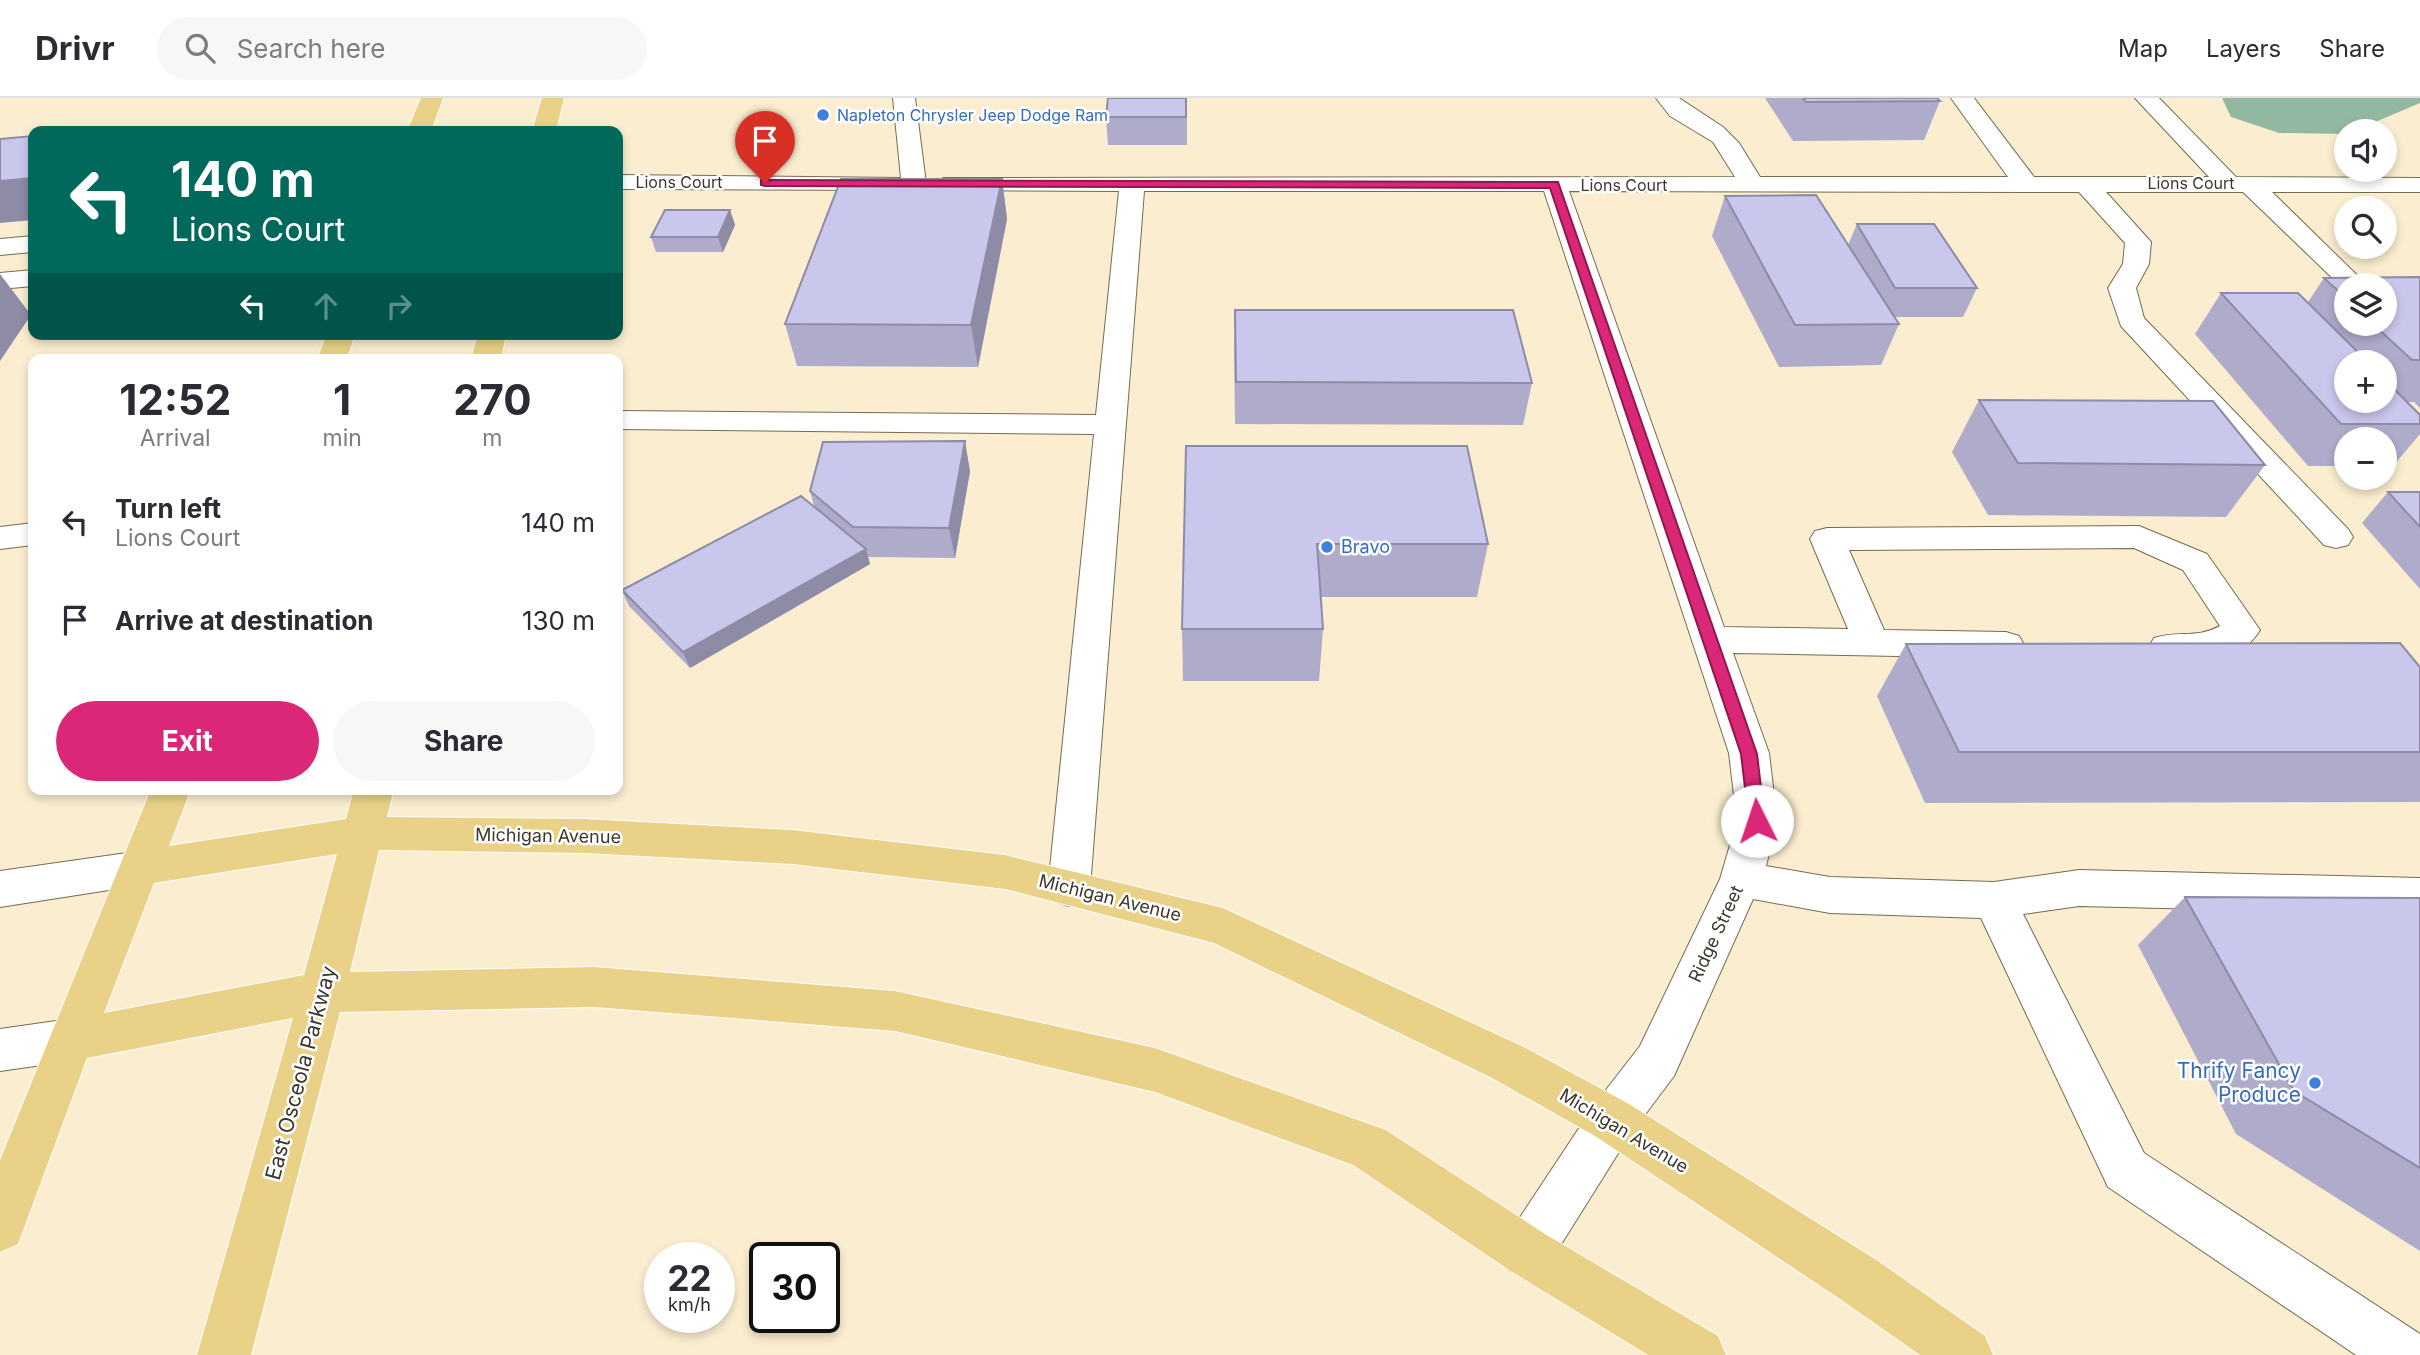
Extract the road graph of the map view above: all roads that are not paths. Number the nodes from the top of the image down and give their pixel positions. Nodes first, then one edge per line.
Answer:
1 (432, 98) edge
2 (553, 98) edge
3 (904, 98) edge
4 (1667, 98) edge
5 (1962, 98) edge
6 (2146, 98) edge
7 (421, 126) edge
8 (545, 126) edge
9 (623, 183) edge
10 (915, 183) junction
11 (2238, 183) junction
12 (1132, 184) junction
13 (1751, 184) junction
14 (2026, 184) junction
15 (2085, 184) junction
16 (1555, 185) junction
17 (2420, 185) edge
18 (28, 244) edge
19 (0, 247) edge
20 (2339, 273) edge
21 (28, 278) edge
22 (0, 281) edge
23 (623, 420) edge
24 (1112, 425) junction
25 (28, 535) edge
26 (2336, 537) dead end
27 (0, 538) edge
28 (1710, 640) junction
29 (1872, 643) junction
30 (2034, 645) edge
31 (2128, 647) edge
32 (169, 795) edge
33 (372, 795) edge
34 (362, 833) junction
35 (141, 868) junction
36 (1741, 879) junction
37 (1069, 888) junction
38 (0, 889) edge
39 (2420, 896) edge
40 (1994, 900) junction
41 (322, 992) junction
42 (70, 1040) junction
43 (0, 1050) edge
44 (1612, 1120) junction
45 (0, 1226) edge
46 (1527, 1252) junction
47 (224, 1355) edge
48 (1699, 1355) edge
49 (1966, 1355) edge
50 (2403, 1355) edge

1 - 7 main road
2 - 8 main road
3 - 10 street
4 - 13 street
5 - 14 street
6 - 11 street
9 - 10 street, Lions Court
10 - 12 street, Lions Court
11 - 15 street, Lions Court
11 - 17 street, Lions Court
11 - 20 street
12 - 16 street, Lions Court
12 - 24 street
13 - 14 street, Lions Court
13 - 16 street, Lions Court
14 - 15 street, Lions Court
15 - 26 street
16 - 28 street, Ridge Street
18 - 19 street
21 - 22 street
23 - 24 street
24 - 37 street
25 - 27 street
28 - 29 street
28 - 36 street, Ridge Street
29 - 30 street
29 - 31 street
32 - 35 main road
33 - 34 main road, East Osceola Parkway
34 - 35 main road, Michigan Avenue
34 - 37 main road, Michigan Avenue
34 - 41 main road, East Osceola Parkway
35 - 38 street
35 - 42 main road
36 - 40 street
36 - 44 street, Ridge Street
37 - 44 main road, Michigan Avenue
39 - 40 street
40 - 50 street
41 - 42 main road
41 - 46 main road
41 - 47 main road, East Osceola Parkway
42 - 43 street
42 - 45 main road
44 - 46 street, Ridge Street
44 - 49 main road, Michigan Avenue
46 - 48 main road

